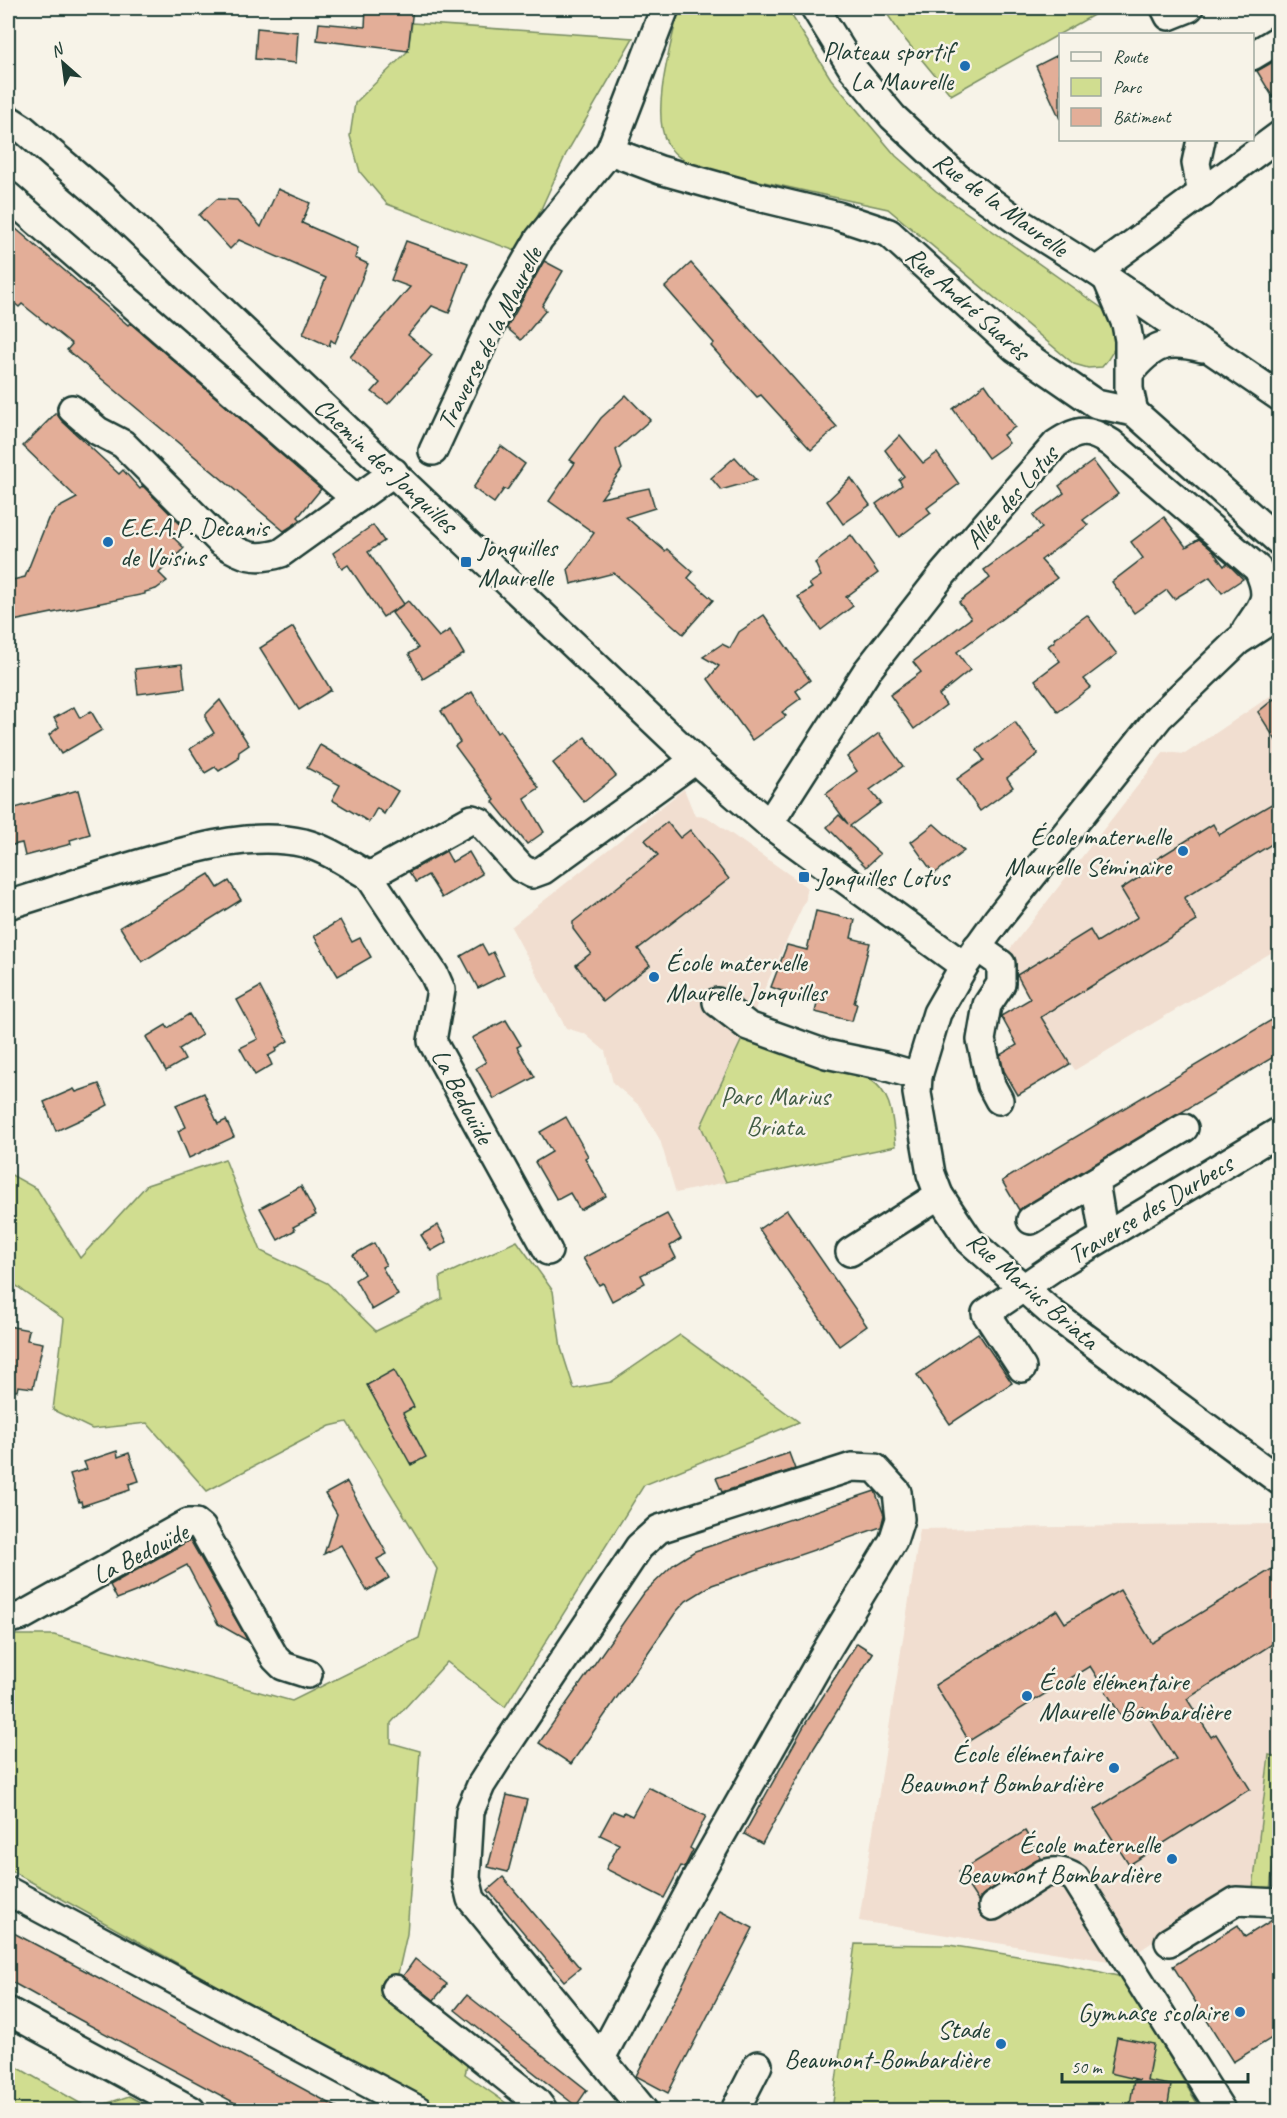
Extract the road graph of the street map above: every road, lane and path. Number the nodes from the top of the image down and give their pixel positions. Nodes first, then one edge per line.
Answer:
1 (665, 8) edge
2 (815, 8) edge
3 (1165, 8) edge
4 (1189, 8) edge
5 (1280, 39) edge
6 (1254, 55) edge
7 (8, 119) edge
8 (1280, 135) edge
9 (1201, 141) edge
10 (610, 151) junction
11 (1202, 194) junction
12 (8, 196) edge
13 (1101, 275) junction
14 (1212, 351) junction
15 (1130, 372) junction
16 (1280, 397) edge
17 (72, 409) dead end
18 (1134, 412) junction
19 (433, 451) dead end
20 (394, 472) junction
21 (356, 499) junction
22 (1280, 542) edge
23 (1280, 601) edge
24 (1280, 614) edge
25 (1238, 641) junction
26 (695, 760) junction
27 (769, 824) junction
28 (369, 876) junction
29 (8, 905) edge
30 (970, 956) junction
31 (717, 1002) dead end
32 (918, 1076) junction
33 (999, 1100) dead end
34 (1184, 1128) dead end
35 (1280, 1131) edge
36 (1095, 1182) junction
37 (939, 1195) junction
38 (1031, 1220) dead end
39 (1104, 1236) junction
40 (548, 1251) dead end
41 (850, 1252) dead end
42 (1022, 1288) junction
43 (1022, 1368) dead end
44 (1280, 1481) edge
45 (8, 1619) edge
46 (308, 1674) dead end
47 (8, 1891) edge
48 (1280, 1903) edge
49 (993, 1906) dead end
50 (1169, 1942) dead end
51 (395, 1989) dead end
52 (8, 2011) edge
53 (601, 2058) junction
54 (758, 2065) dead end
55 (191, 2110) edge
56 (418, 2110) edge
57 (543, 2110) edge
58 (643, 2110) edge
59 (735, 2110) edge
60 (1221, 2110) edge

1 - 10 street, Traverse de la Maurelle
2 - 13 street, Rue de la Maurelle
3 - 4 street
5 - 6 street
7 - 20 street, Chemin des Jonquilles
8 - 11 street
9 - 11 street
10 - 18 street, Rue André Suarès
10 - 19 street, Traverse de la Maurelle
11 - 13 street
12 - 21 street
13 - 14 street, Rue de la Maurelle
13 - 15 street
14 - 15 street, Rue de la Maurelle
14 - 16 street, Rue de la Maurelle
15 - 18 street
17 - 21 street
18 - 22 street, Rue André Suarès
20 - 21 street
20 - 26 street, Chemin des Jonquilles
23 - 25 street
24 - 25 street, Rue Marius Briata
25 - 27 street, Allée des Lotus
25 - 30 street, Rue Marius Briata
26 - 27 street, Chemin des Jonquilles
26 - 28 street
27 - 30 street, Chemin des Jonquilles
28 - 29 street, La Bedouïde
28 - 40 street, La Bedouïde
30 - 32 street, Rue Marius Briata
30 - 33 street, Chemin des Jonquilles
31 - 32 street
32 - 37 street, Rue Marius Briata
34 - 36 street
35 - 39 street, Traverse des Durbecs
36 - 38 street
36 - 39 street
37 - 41 street
37 - 42 street, Rue Marius Briata
39 - 42 street, Traverse des Durbecs
42 - 43 street, Traverse des Durbecs
42 - 44 street, Rue Marius Briata
45 - 46 street, La Bedouïde
47 - 56 street
48 - 50 street
49 - 60 street
51 - 57 street
52 - 55 street
53 - 53 street
53 - 58 street
54 - 59 street

